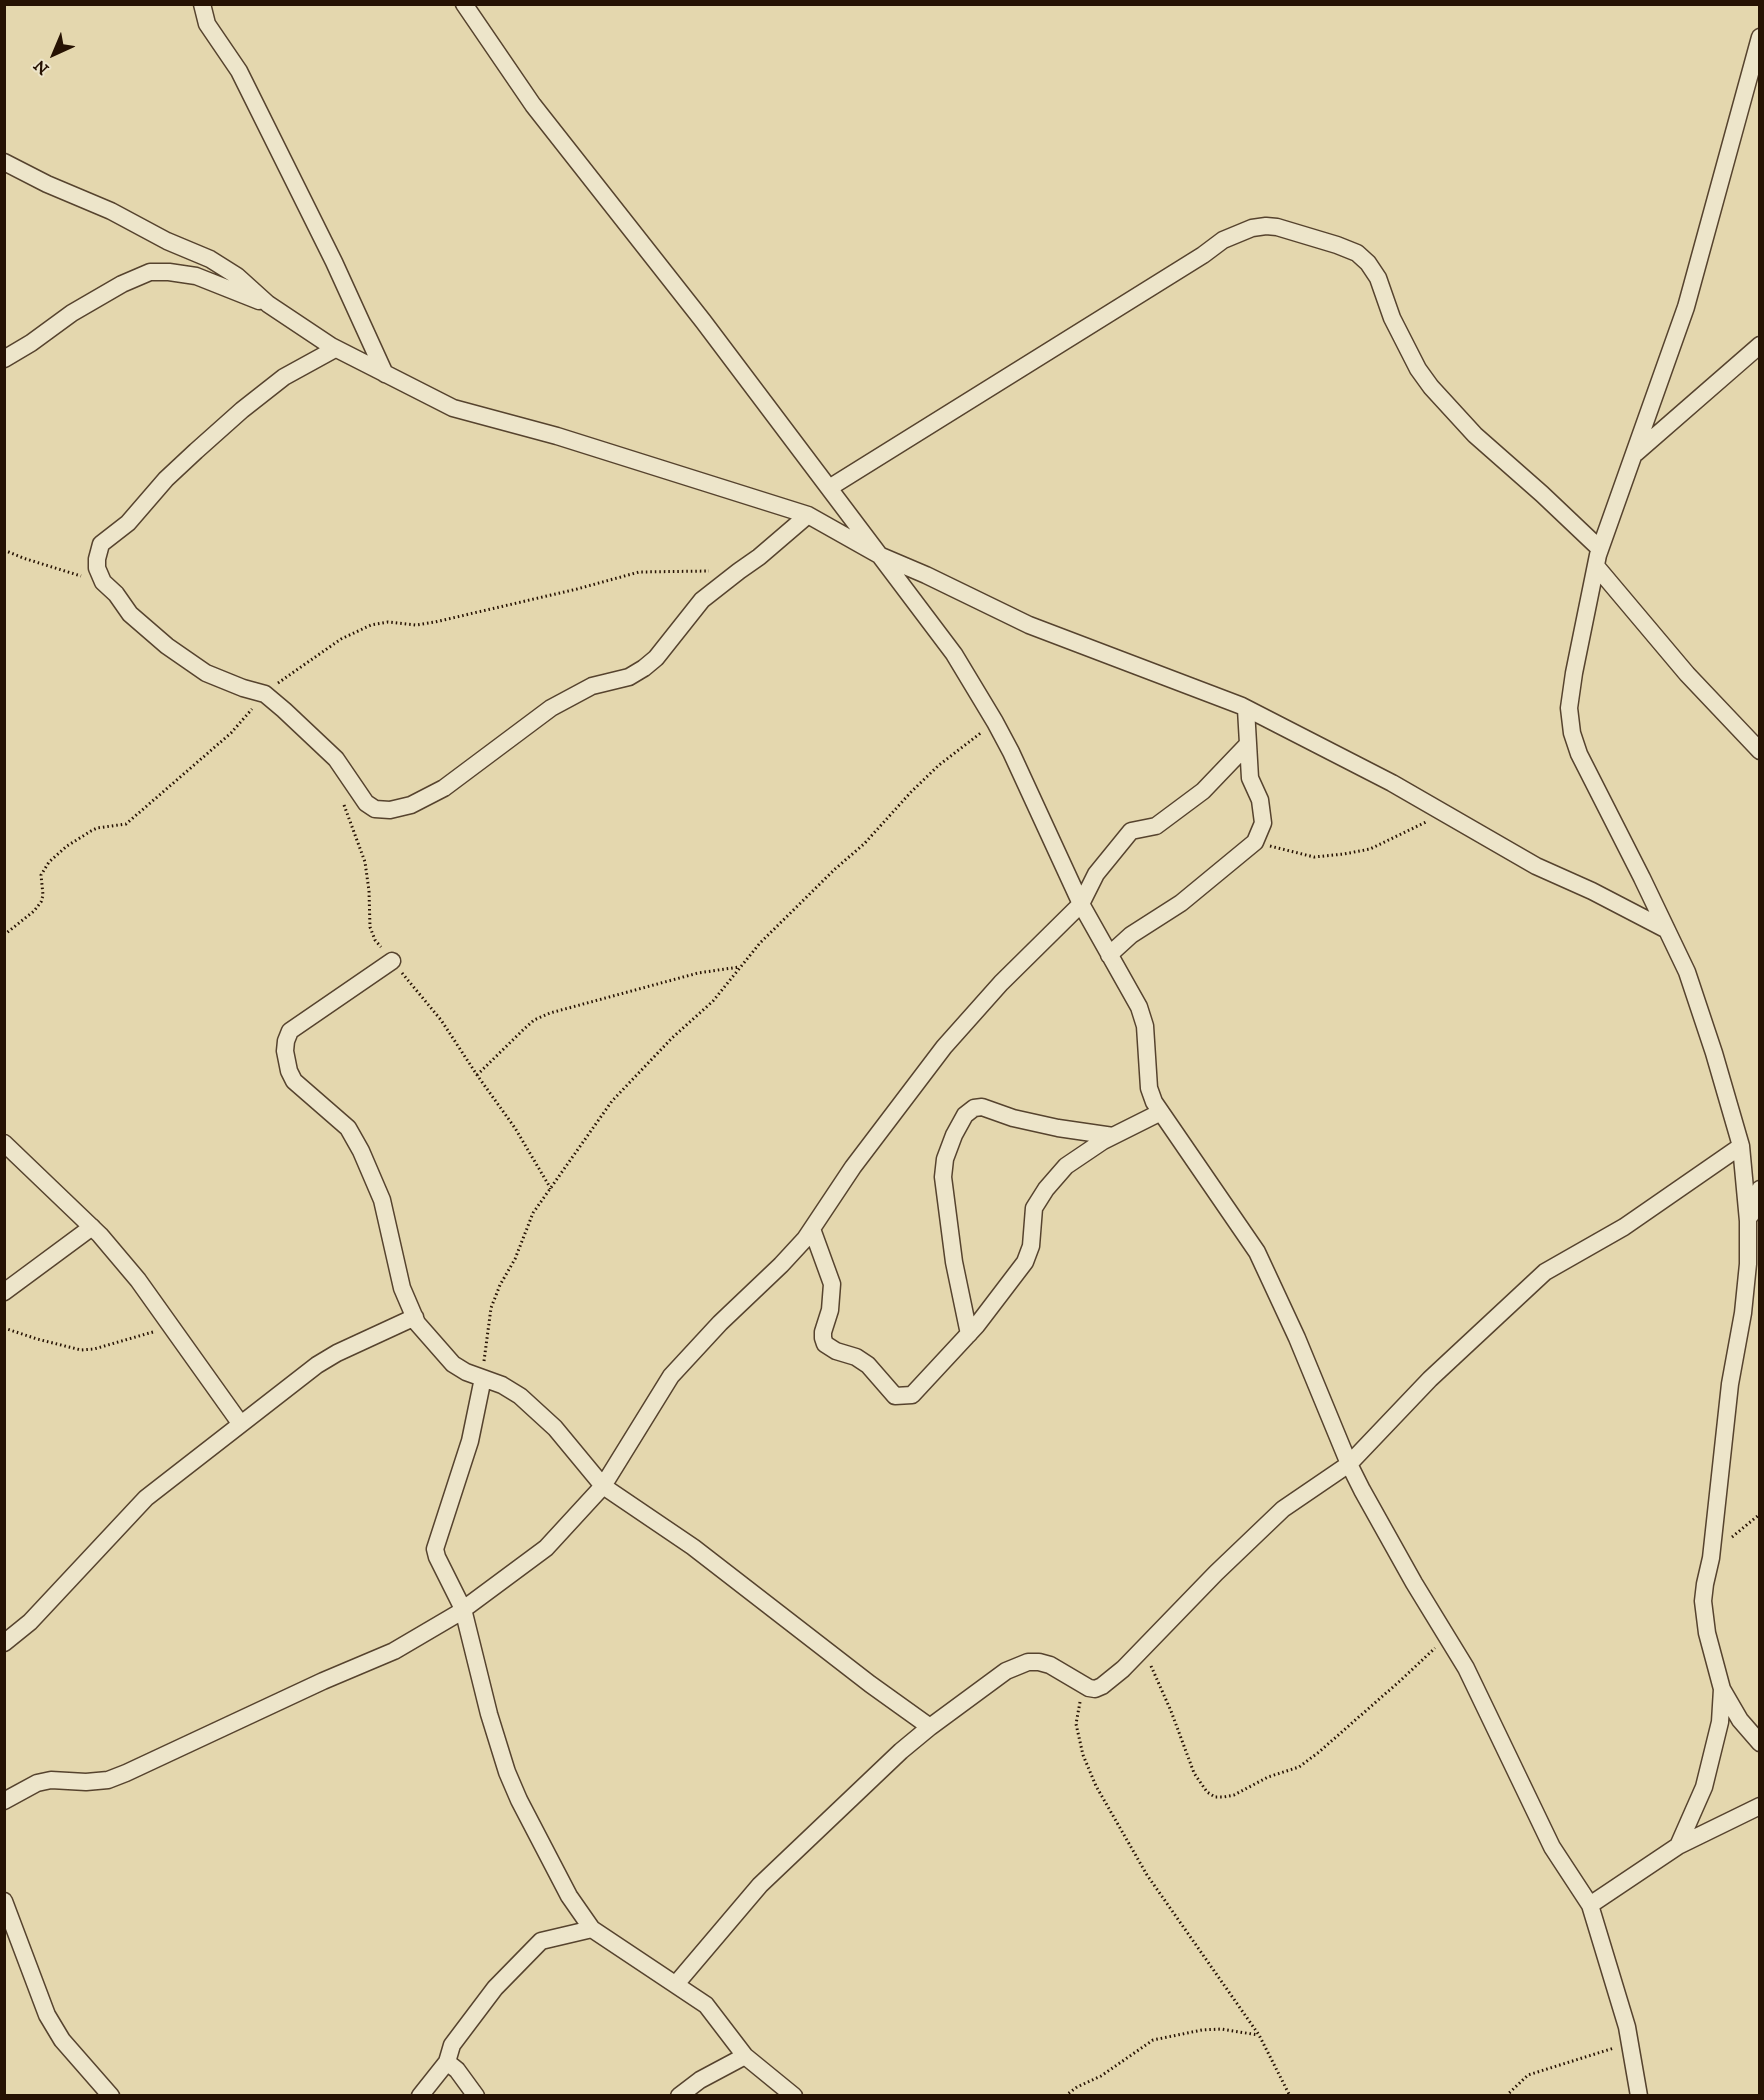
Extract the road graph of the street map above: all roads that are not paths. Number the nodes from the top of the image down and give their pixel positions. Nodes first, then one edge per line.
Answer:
1 (202, 4) edge
2 (464, 4) edge
3 (1760, 37) edge
4 (4, 162) edge
5 (268, 304) junction
6 (1760, 345) edge
7 (335, 348) junction
8 (4, 359) edge
9 (385, 374) junction
10 (1635, 453) junction
11 (829, 488) junction
12 (808, 514) junction
13 (879, 555) junction
14 (1598, 558) junction
15 (1246, 709) junction
16 (1247, 745) junction
17 (1760, 751) edge
18 (1081, 904) junction
19 (1667, 930) junction
20 (1109, 955) junction
21 (392, 961) road end
22 (1161, 1112) junction
23 (1113, 1136) junction
24 (4, 1143) edge
25 (1741, 1146) junction
26 (1760, 1189) edge
27 (1748, 1221) junction
28 (92, 1227) junction
29 (812, 1229) junction
30 (4, 1292) edge
31 (415, 1317) junction
32 (969, 1334) junction
33 (483, 1378) junction
34 (240, 1423) junction
35 (1349, 1464) junction
36 (603, 1486) junction
37 (463, 1609) junction
38 (4, 1643) edge
39 (1722, 1689) junction
40 (930, 1727) junction
41 (1760, 1743) edge
42 (4, 1801) edge
43 (1760, 1806) edge
44 (1678, 1846) junction
45 (4, 1901) edge
46 (1590, 1905) junction
47 (592, 1929) junction
48 (676, 1984) junction
49 (745, 2056) junction
50 (447, 2062) junction
51 (111, 2096) edge
52 (420, 2096) edge
53 (476, 2096) edge
54 (679, 2096) edge
55 (794, 2096) edge
56 (1639, 2096) edge

1 - 9 street
2 - 11 street
3 - 10 street
4 - 5 street
5 - 7 street
5 - 8 street
6 - 10 street
7 - 9 street
7 - 12 street
9 - 12 street
10 - 14 street
11 - 13 street
11 - 14 street
12 - 13 street
13 - 15 street
13 - 18 street
14 - 17 street
14 - 19 street
15 - 16 street
15 - 19 street
16 - 18 street
16 - 20 street
18 - 20 street
18 - 29 street
19 - 25 street
20 - 22 street
21 - 31 street
22 - 23 street
22 - 35 street
23 - 32 street
23 - 32 street
24 - 28 street
25 - 27 street
25 - 35 street
26 - 27 street
27 - 39 street
28 - 30 street
28 - 34 street
29 - 32 street
29 - 36 street
31 - 33 street
31 - 34 street
33 - 36 street
33 - 37 street
34 - 38 street
35 - 40 street
35 - 46 street
36 - 37 street
36 - 40 street
37 - 42 street
37 - 47 street
39 - 41 street
39 - 44 street
40 - 48 street
43 - 44 street
44 - 46 street
45 - 51 street
46 - 56 street
47 - 48 street
47 - 50 street
48 - 49 street
49 - 54 street
49 - 55 street
50 - 52 street
50 - 53 street

